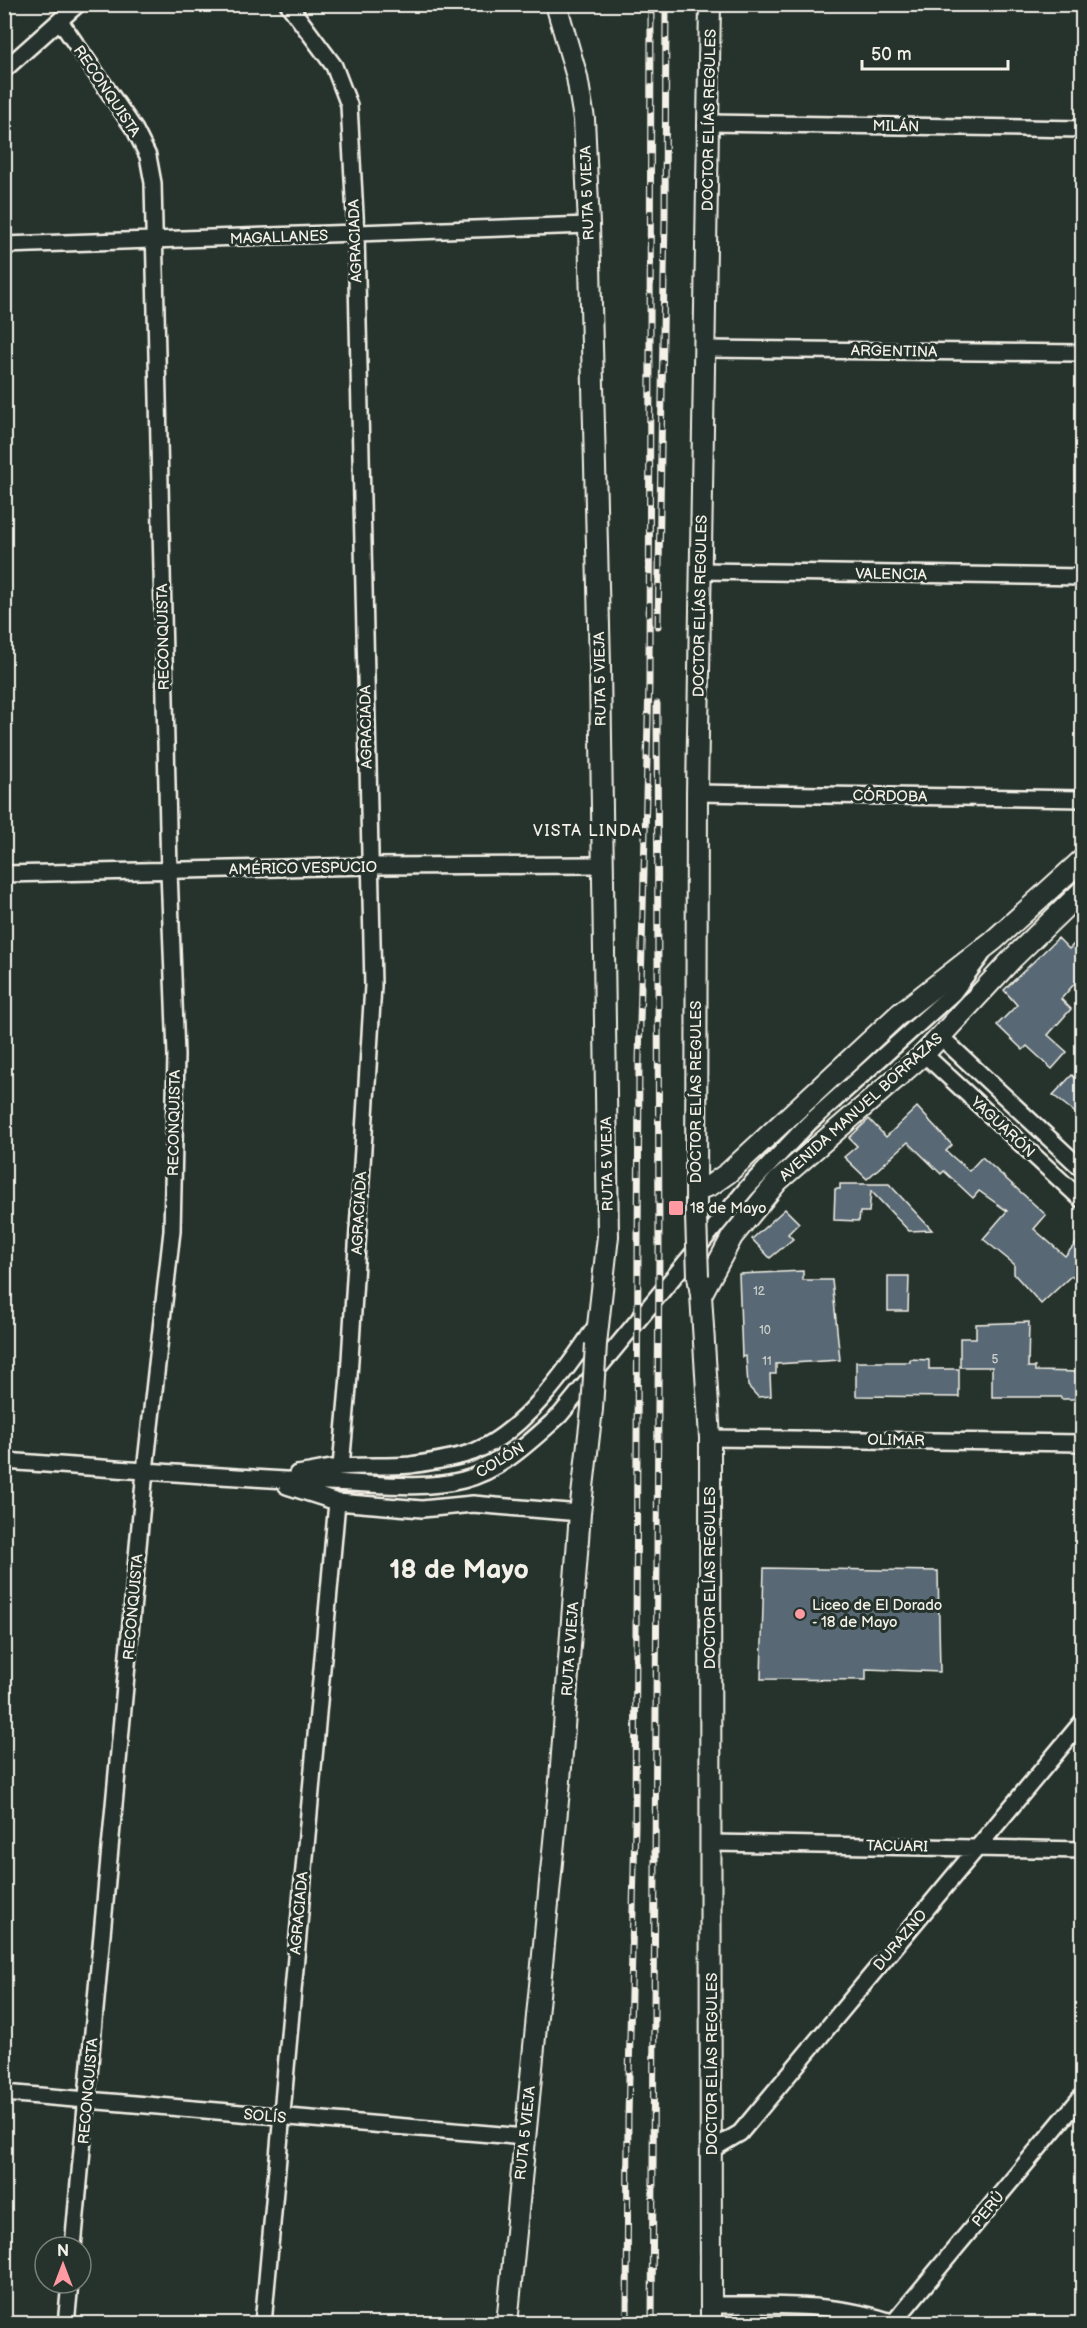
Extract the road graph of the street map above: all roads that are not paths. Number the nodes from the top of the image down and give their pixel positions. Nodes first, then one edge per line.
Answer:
1 (78, 4) edge
2 (288, 4) edge
3 (556, 4) edge
4 (710, 4) edge
5 (60, 21) junction
6 (6, 64) edge
7 (709, 123) junction
8 (1083, 129) edge
9 (589, 225) junction
10 (356, 234) junction
11 (153, 241) junction
12 (4, 245) edge
13 (706, 349) junction
14 (1083, 354) edge
15 (700, 571) junction
16 (1083, 577) edge
17 (697, 793) junction
18 (1083, 799) edge
19 (1083, 860) edge
20 (602, 865) junction
21 (370, 866) junction
22 (169, 871) junction
23 (4, 874) edge
24 (1083, 891) edge
25 (994, 940) junction
26 (1013, 958) junction
27 (953, 993) junction
28 (941, 1037) junction
29 (924, 1054) junction
30 (1083, 1169) edge
31 (696, 1190) junction
32 (1083, 1200) edge
33 (699, 1285) junction
34 (642, 1318) joint
35 (598, 1323) junction
36 (710, 1438) junction
37 (1083, 1443) edge
38 (4, 1461) edge
39 (341, 1467) junction
40 (146, 1471) junction
41 (267, 1479) junction
42 (337, 1502) junction
43 (580, 1513) junction
44 (1083, 1722) edge
45 (712, 1843) junction
46 (978, 1848) junction
47 (1083, 1850) edge
48 (4, 2093) edge
49 (1083, 2096) edge
50 (87, 2100) junction
51 (281, 2117) junction
52 (525, 2137) junction
53 (711, 2150) junction
54 (74, 2235) edge
55 (69, 2295) edge
56 (711, 2314) edge
57 (895, 2323) edge
58 (66, 2324) edge
59 (263, 2324) edge
60 (507, 2324) edge

1 - 5 street
2 - 10 street, AGRACIADA
3 - 9 street, RUTA 5 VIEJA
4 - 7 street, DOCTOR ELÍAS REGULES
5 - 6 street
5 - 11 street, RECONQUISTA
7 - 8 street, MILÁN
7 - 13 street, DOCTOR ELÍAS REGULES
9 - 10 street, MAGALLANES
9 - 20 street, RUTA 5 VIEJA
10 - 11 street, MAGALLANES
10 - 21 street, AGRACIADA
11 - 12 street, MAGALLANES
11 - 22 street, RECONQUISTA
13 - 14 street, ARGENTINA
13 - 15 street, DOCTOR ELÍAS REGULES
15 - 16 street, VALENCIA
15 - 17 street, DOCTOR ELÍAS REGULES
17 - 18 street, CÓRDOBA
17 - 31 street, DOCTOR ELÍAS REGULES
19 - 25 street, AVENIDA MANUEL BORRAZAS
20 - 21 street, AMÉRICO VESPUCIO
20 - 35 street, RUTA 5 VIEJA
21 - 22 street, AMÉRICO VESPUCIO
21 - 39 street, AGRACIADA
22 - 23 street, AMÉRICO VESPUCIO
22 - 40 street, RECONQUISTA
24 - 26 street, AVENIDA MANUEL BORRAZAS
25 - 27 street, AVENIDA MANUEL BORRAZAS
25 - 31 street, AVENIDA MANUEL BORRAZAS
26 - 27 street, AVENIDA MANUEL BORRAZAS
26 - 28 street, AVENIDA MANUEL BORRAZAS
27 - 34 street, AVENIDA MANUEL BORRAZAS
28 - 29 street, AVENIDA MANUEL BORRAZAS
28 - 30 street, YAGUARÓN
29 - 32 street, YAGUARÓN
29 - 33 street, AVENIDA MANUEL BORRAZAS
31 - 33 street, DOCTOR ELÍAS REGULES, bridge
33 - 36 street, DOCTOR ELÍAS REGULES
34 - 41 street, COLÓN
35 - 39 street, COLÓN
35 - 43 street, RUTA 5 VIEJA, bridge
36 - 37 street, OLIMAR
36 - 45 street, DOCTOR ELÍAS REGULES
38 - 40 street, COLÓN
39 - 41 street, COLÓN
40 - 41 street, COLÓN
40 - 50 street, RECONQUISTA
41 - 42 street, COLÓN
42 - 43 street, COLÓN
42 - 51 street, AGRACIADA
43 - 52 street, RUTA 5 VIEJA
44 - 46 street, DURAZNO
45 - 46 street, TACUARI
45 - 53 street, DOCTOR ELÍAS REGULES
46 - 47 street, TACUARI
46 - 53 street, DURAZNO
48 - 50 street, SOLÍS
49 - 57 street, PERÚ
50 - 51 street, SOLÍS
50 - 54 street, RECONQUISTA
51 - 52 street, SOLÍS
51 - 59 street, AGRACIADA
52 - 60 street, RUTA 5 VIEJA
53 - 56 street, DOCTOR ELÍAS REGULES
55 - 58 street
56 - 57 street

